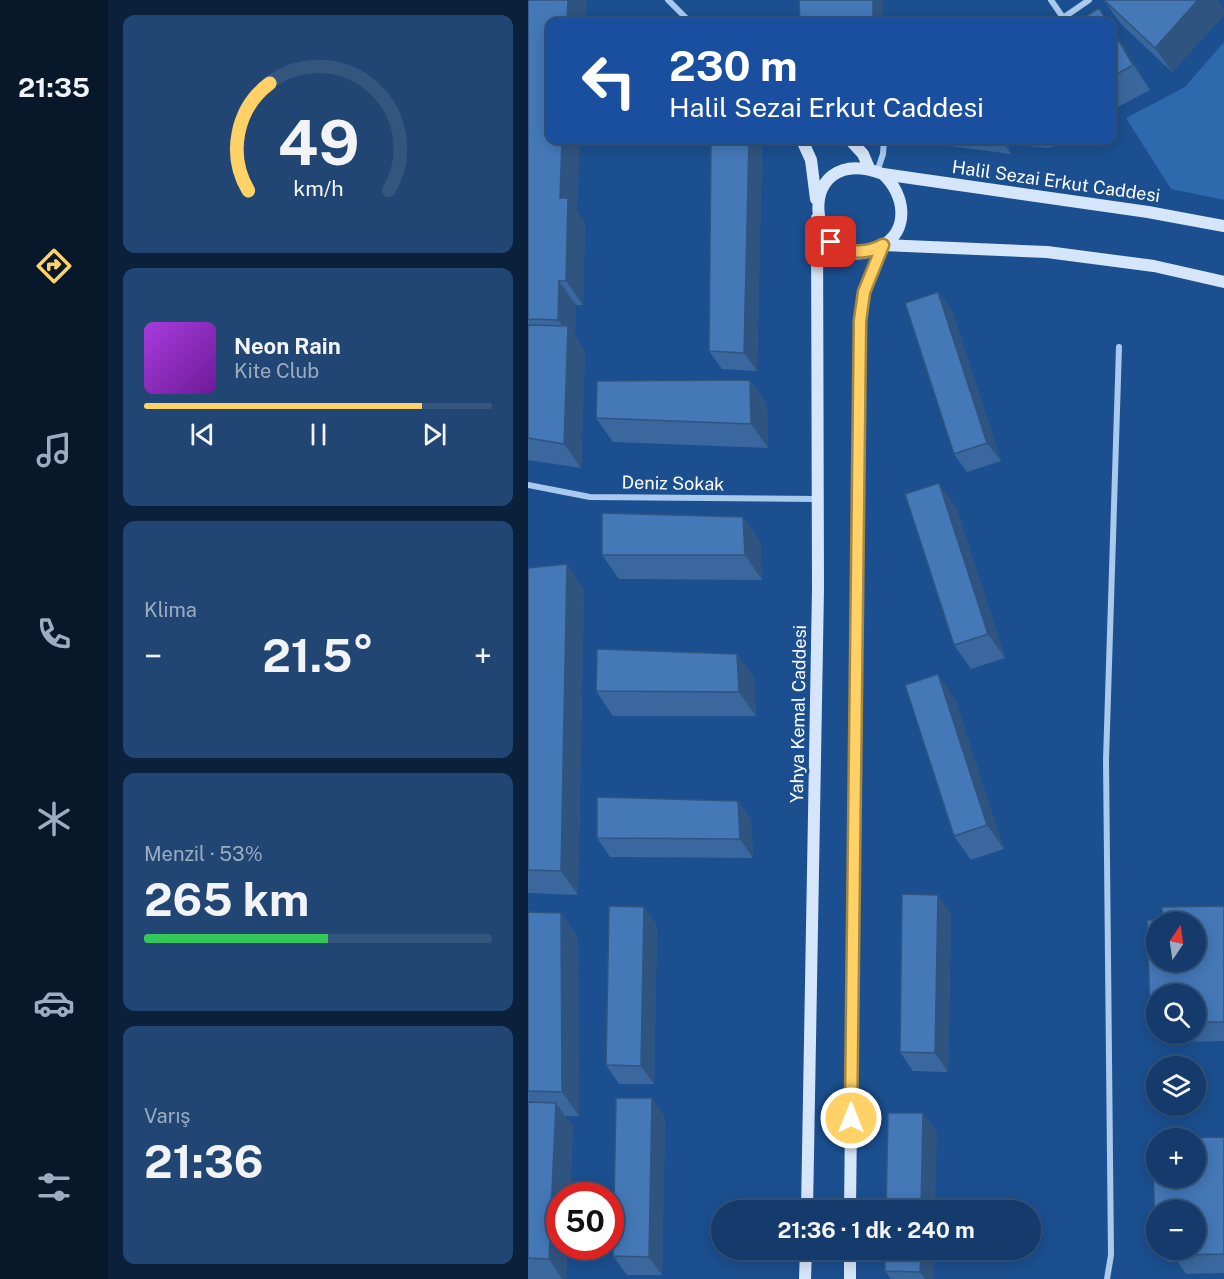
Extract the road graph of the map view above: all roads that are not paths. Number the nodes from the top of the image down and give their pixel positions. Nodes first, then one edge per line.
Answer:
1 (668, 0) edge
2 (1051, 0) edge
3 (1089, 0) edge
4 (686, 18) edge
5 (1063, 18) edge
6 (1065, 18) edge
7 (804, 144) edge
8 (854, 144) edge
9 (884, 144) edge
10 (876, 171) junction
11 (817, 204) junction
12 (817, 218) junction
13 (1224, 226) edge
14 (883, 245) junction
15 (1224, 282) edge
16 (1119, 347) dead end
17 (528, 485) edge
18 (819, 499) junction
19 (807, 1200) edge
20 (850, 1200) edge
21 (806, 1260) edge
22 (850, 1260) edge
23 (805, 1279) edge
24 (850, 1279) edge
25 (1107, 1279) edge

1 - 4 street
2 - 5 street
3 - 6 street
7 - 11 main road
8 - 10 main road
9 - 10 street
10 - 11 main road, Halil Sezai Erkut Caddesi
10 - 13 main road, Halil Sezai Erkut Caddesi
10 - 14 main road
11 - 12 main road, Halil Sezai Erkut Caddesi
12 - 14 main road
12 - 18 main road, Yahya Kemal Caddesi
14 - 15 main road
14 - 20 main road
16 - 25 street
17 - 18 street, Deniz Sokak
18 - 19 main road, Yahya Kemal Caddesi
21 - 23 main road
22 - 24 main road

